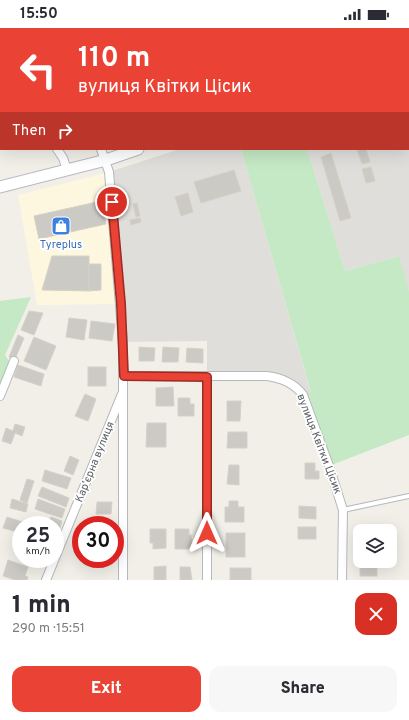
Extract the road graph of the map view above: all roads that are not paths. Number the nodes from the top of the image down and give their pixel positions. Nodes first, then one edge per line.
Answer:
1 (58, 150) edge
2 (101, 150) edge
3 (135, 150) edge
4 (106, 160) junction
5 (67, 170) junction
6 (0, 187) edge
7 (14, 362) dead end
8 (124, 376) junction
9 (207, 377) junction
10 (124, 389) junction
11 (0, 396) edge
12 (409, 496) edge
13 (343, 510) junction
14 (46, 580) edge
15 (123, 580) edge
16 (207, 580) edge
17 (342, 580) edge

1 - 5 street
2 - 4 street
3 - 4 main road
4 - 5 main road
4 - 8 street
5 - 6 main road
7 - 11 street
8 - 9 street, вулиця Квітки Цісик
8 - 10 street
9 - 13 street, вулиця Квітки Цісик
9 - 16 street
10 - 14 street, Карʼєрна вулиця
10 - 15 street
12 - 13 lane
13 - 17 street, вулиця Квітки Цісик

